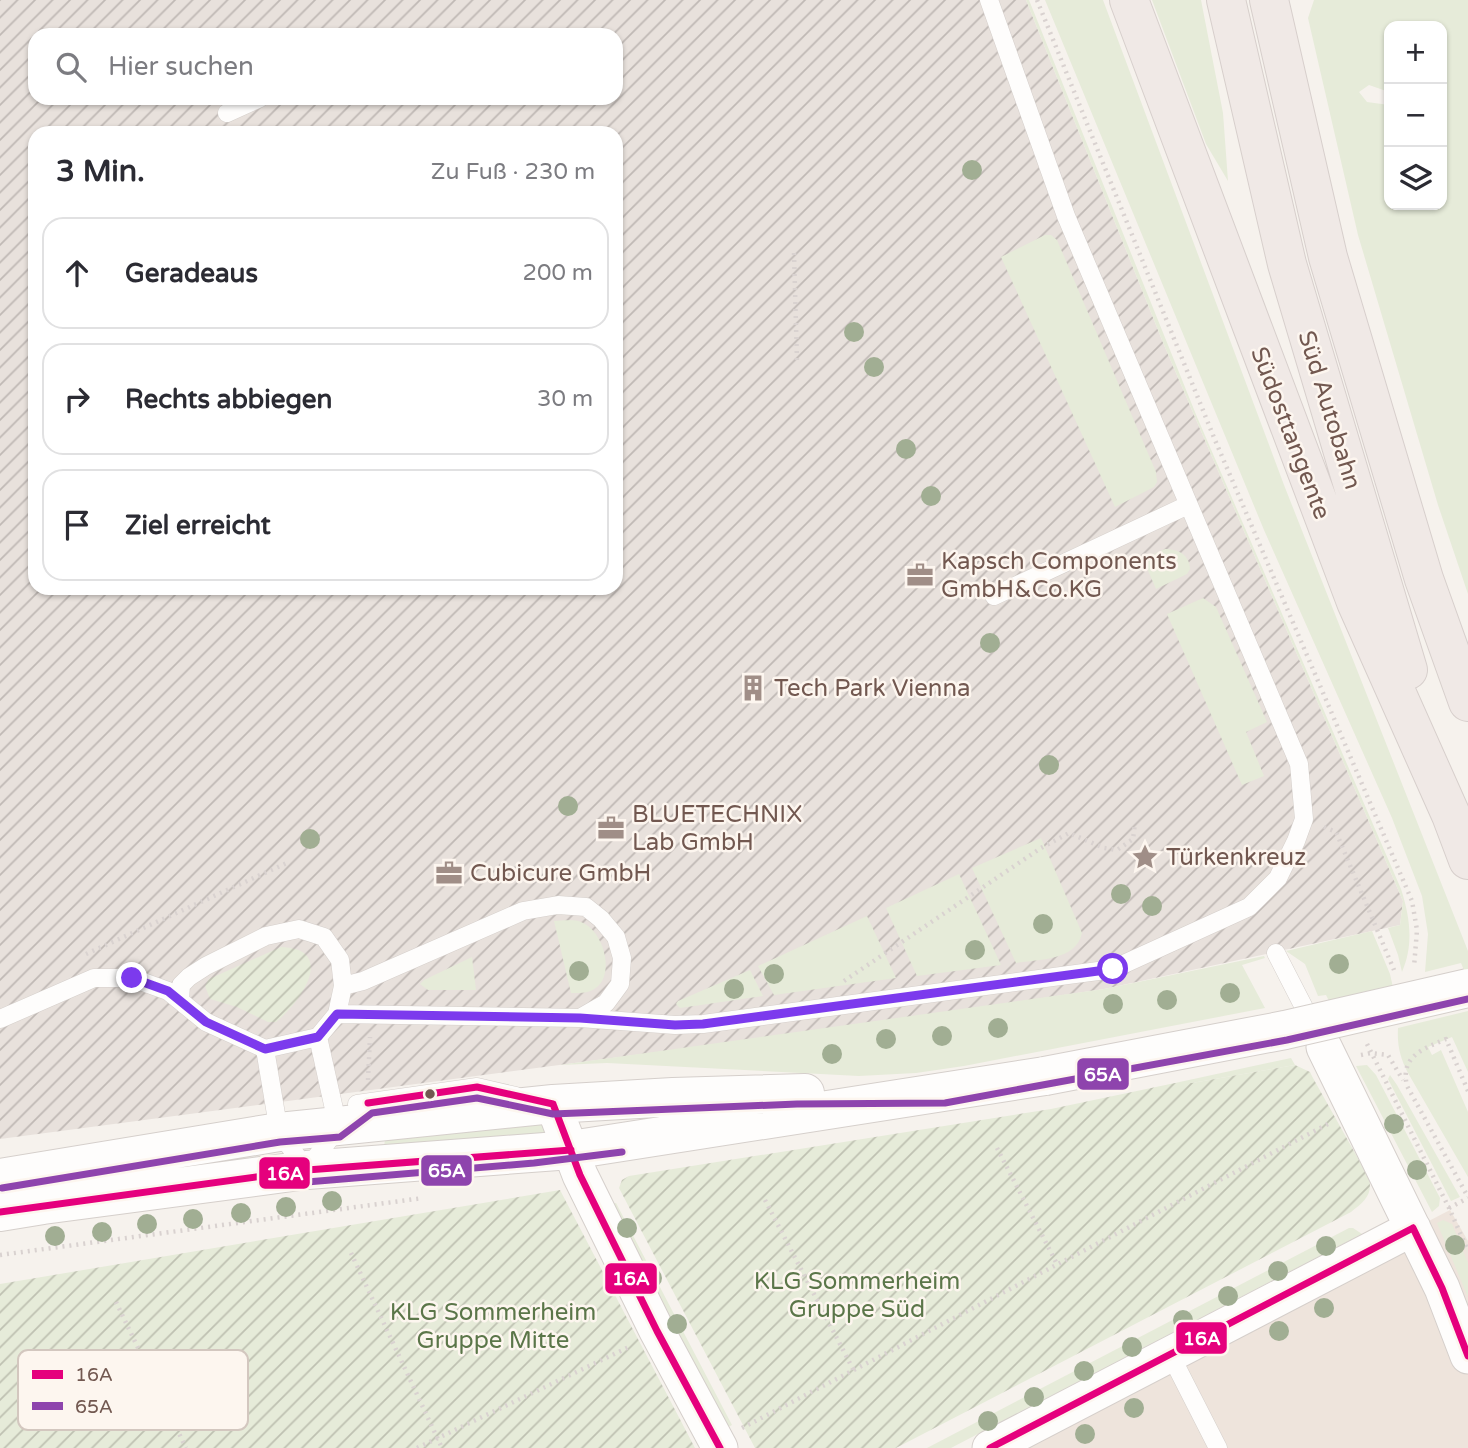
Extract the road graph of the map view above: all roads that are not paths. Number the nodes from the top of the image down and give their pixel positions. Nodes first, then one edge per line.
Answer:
1 (989, 0) edge
2 (1129, 0) edge
3 (1226, 0) edge
4 (1269, 0) edge
5 (245, 105) edge
6 (227, 113) dead end
7 (1188, 505) junction
8 (993, 596) dead end
9 (1468, 702) edge
10 (1451, 815) junction
11 (1468, 860) edge
12 (1276, 953) dead end
13 (343, 986) junction
14 (1468, 988) edge
15 (180, 1000) junction
16 (337, 1014) junction
17 (580, 1018) junction
18 (0, 1019) edge
19 (318, 1037) junction
20 (265, 1049) junction
21 (1328, 1056) joint
22 (944, 1093) junction
23 (673, 1097) junction
24 (553, 1104) junction
25 (336, 1118) junction
26 (279, 1132) junction
27 (571, 1150) junction
28 (307, 1170) junction
29 (0, 1178) edge
30 (0, 1212) edge
31 (1413, 1228) junction
32 (1170, 1354) junction
33 (1468, 1356) edge
34 (718, 1445) edge
35 (990, 1448) edge
36 (1218, 1448) edge

1 - 7 lane
2 - 10 highway, Südosttangente
3 - 10 highway, Süd Autobahn
4 - 9 highway, Süd Autobahn
5 - 6 lane
7 - 8 lane
7 - 17 lane
10 - 11 highway, Südosttangente
12 - 21 lane
13 - 15 lane
13 - 16 lane
13 - 17 lane
14 - 22 street, bridge
15 - 18 lane
15 - 20 lane
16 - 17 lane
16 - 19 lane
19 - 20 lane
19 - 25 lane
20 - 26 lane
21 - 31 street
22 - 23 street
22 - 27 street
23 - 24 street
23 - 27 street
24 - 25 street
24 - 25 lane
24 - 27 street
25 - 26 street
25 - 28 lane
26 - 28 lane
26 - 29 street
27 - 28 street
27 - 34 street
28 - 30 street
31 - 32 street
31 - 33 street
32 - 35 street
32 - 36 lane

